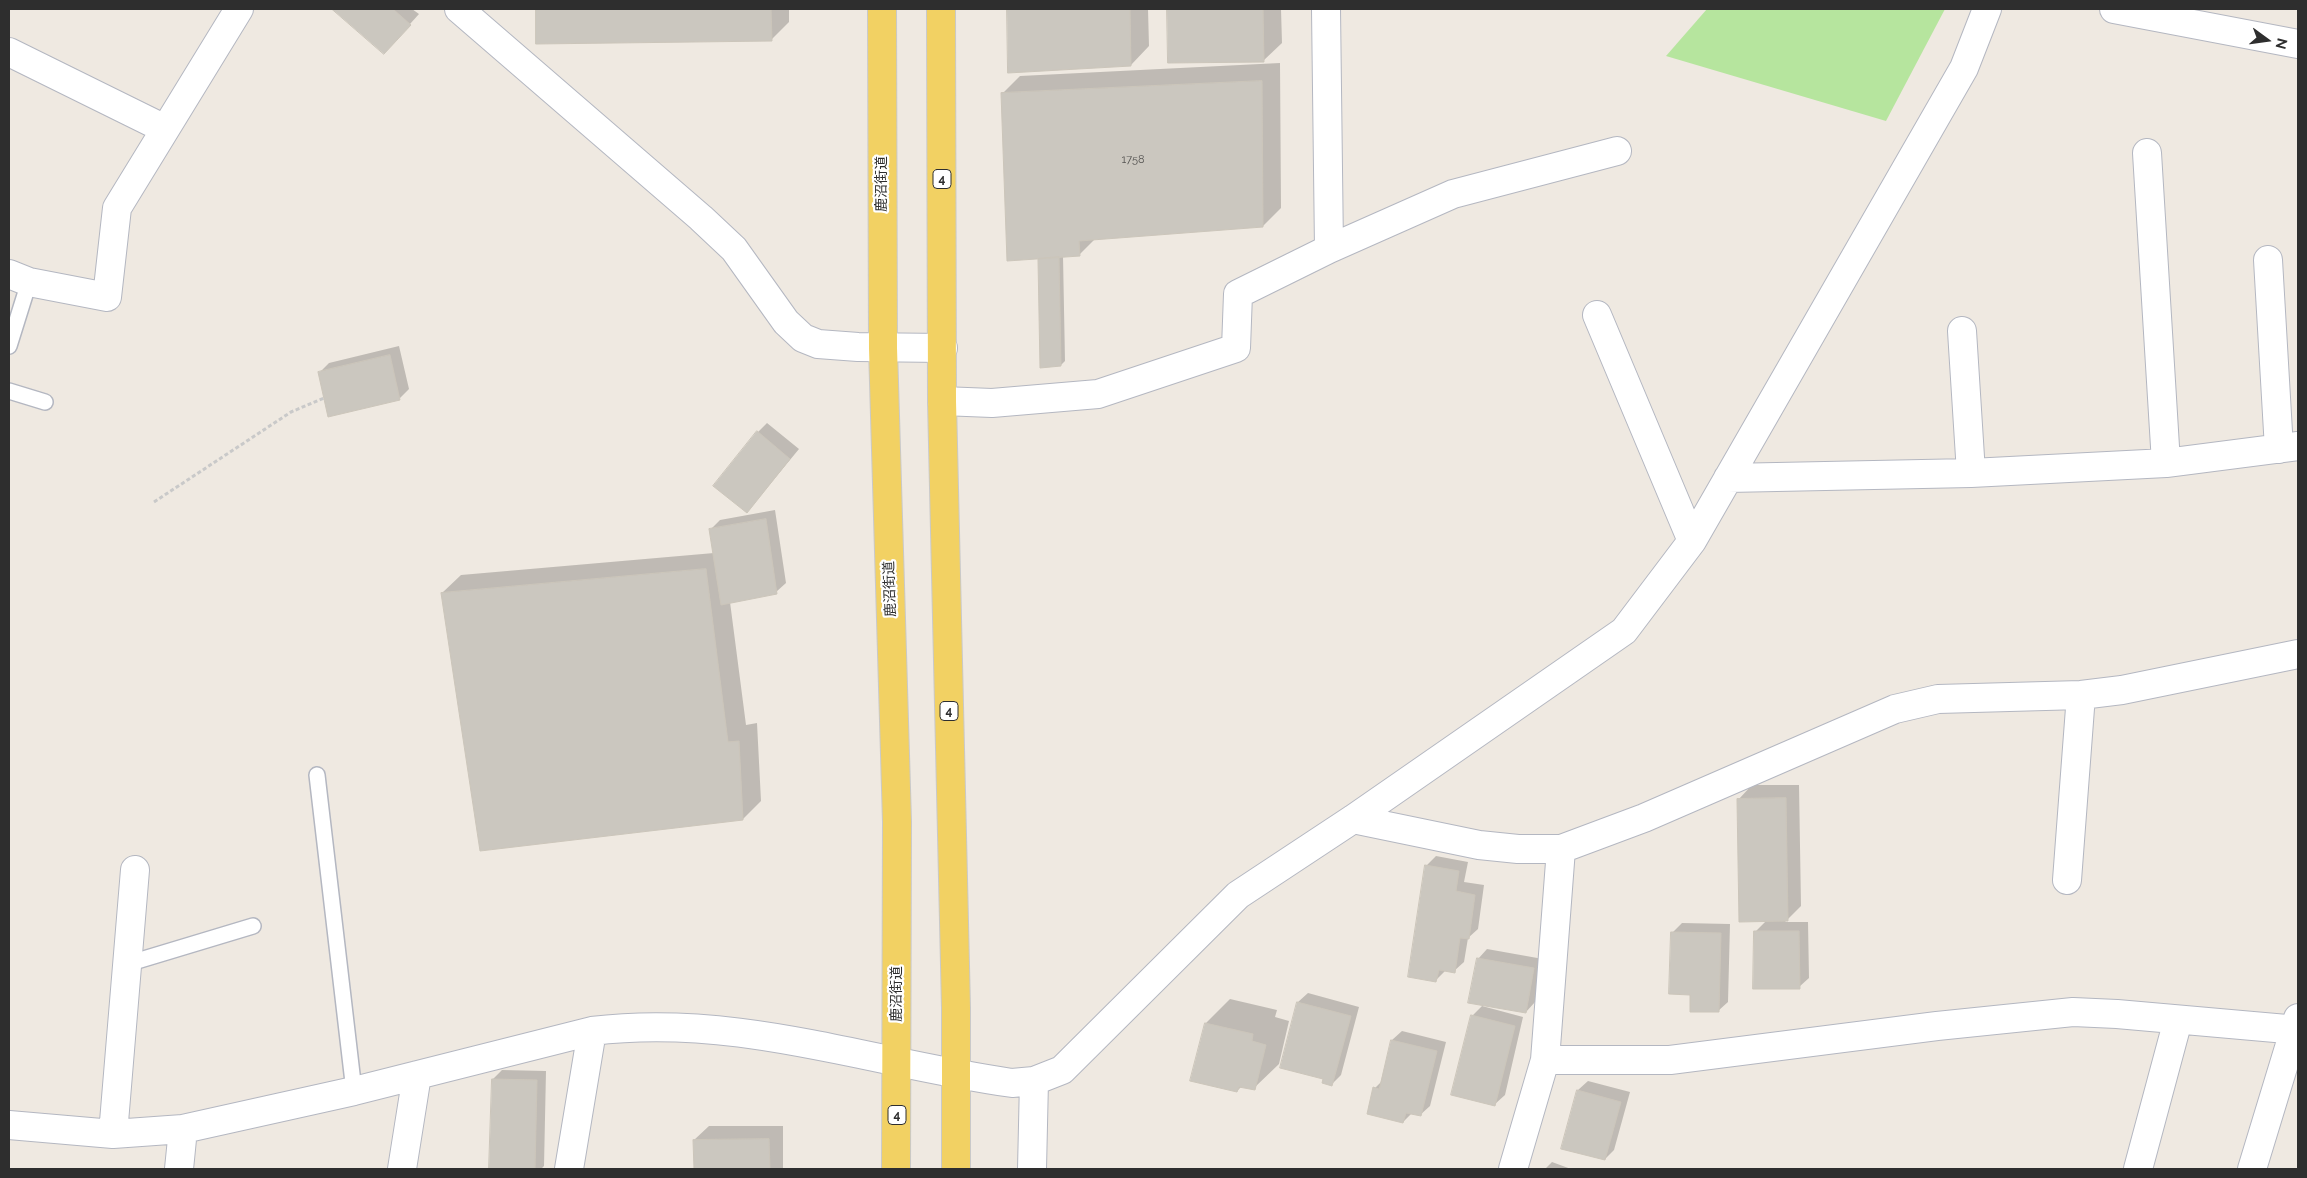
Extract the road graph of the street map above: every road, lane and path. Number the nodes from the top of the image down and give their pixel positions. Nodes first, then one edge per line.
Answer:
1 (239, 9) edge
2 (459, 9) edge
3 (882, 9) edge
4 (942, 9) edge
5 (1326, 9) edge
6 (1987, 9) edge
7 (2114, 9) edge
8 (2298, 44) edge
9 (9, 52) edge
10 (165, 129) junction
11 (1617, 151) dead end
12 (2147, 153) dead end
13 (1329, 250) junction
14 (2268, 260) dead end
15 (19, 278) edge
16 (1597, 315) dead end
17 (1962, 332) dead end
18 (9, 346) edge
19 (883, 348) junction
20 (942, 348) junction
21 (9, 390) edge
22 (324, 398) dead end
23 (942, 401) junction
24 (45, 402) dead end
25 (2289, 448) edge
26 (2166, 463) junction
27 (1971, 473) junction
28 (1728, 478) junction
29 (154, 502) dead end
30 (1692, 541) junction
31 (2298, 654) edge
32 (2082, 695) junction
33 (317, 774) dead end
34 (1353, 819) junction
35 (1562, 849) junction
36 (135, 870) dead end
37 (2067, 880) dead end
38 (253, 926) dead end
39 (127, 964) junction
40 (2178, 1020) junction
41 (2297, 1026) edge
42 (592, 1031) junction
43 (1545, 1060) junction
44 (898, 1061) junction
45 (956, 1073) junction
46 (417, 1076) junction
47 (1034, 1081) junction
48 (354, 1092) junction
49 (9, 1126) edge
50 (183, 1129) junction
51 (113, 1134) junction
52 (180, 1169) edge
53 (402, 1169) edge
54 (569, 1169) edge
55 (896, 1169) edge
56 (956, 1169) edge
57 (1032, 1169) edge
58 (1513, 1169) edge
59 (2138, 1169) edge
60 (2252, 1169) edge

1 - 10 street
2 - 19 street
3 - 19 main road, 鹿沼街道 / 4
4 - 20 main road, 4
5 - 13 street
6 - 28 street
7 - 8 street
9 - 10 street
10 - 15 street
11 - 13 street
12 - 26 street
13 - 23 street
14 - 25 street
15 - 18 lane
16 - 30 street
17 - 27 street
19 - 20 street
19 - 44 main road, 鹿沼街道 / 4
20 - 23 main road, 4
21 - 24 lane
22 - 29 path
23 - 45 main road, 4
25 - 26 street
26 - 27 street
27 - 28 street
28 - 30 street
30 - 34 street
31 - 32 street
32 - 35 street
32 - 37 street
33 - 48 lane
34 - 35 street
34 - 47 street
35 - 43 street
36 - 39 street
38 - 39 lane
39 - 51 street
40 - 41 street
40 - 43 street
40 - 59 street
41 - 60 street
42 - 44 street
42 - 46 street
42 - 54 street
43 - 58 street
44 - 45 street
44 - 55 main road, 鹿沼街道 / 4
45 - 47 street
45 - 56 main road, 4
46 - 48 street
46 - 53 street
47 - 57 street
48 - 50 street
49 - 51 street
50 - 51 street
50 - 52 street

